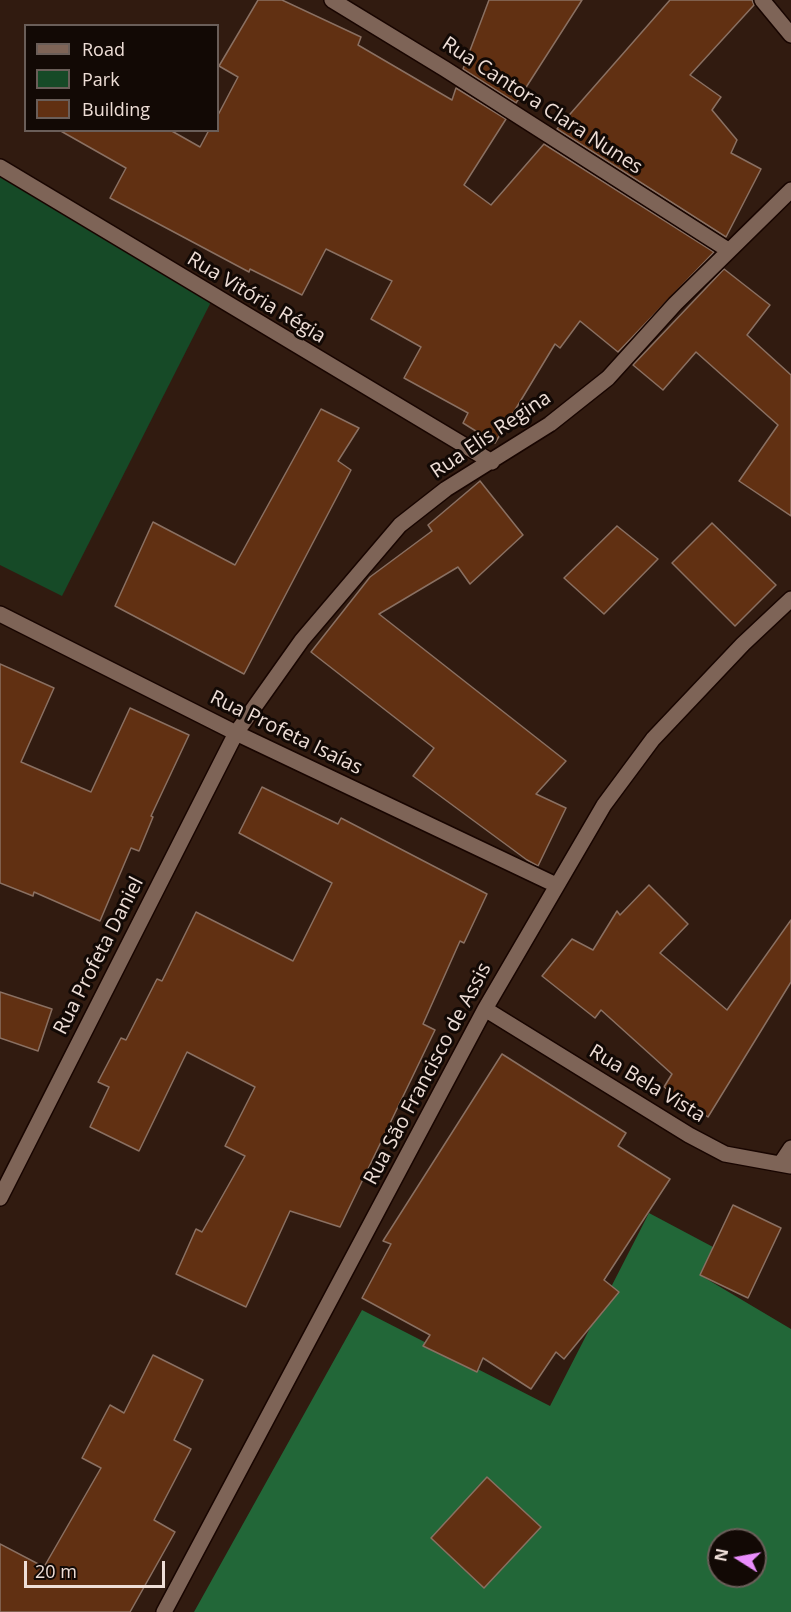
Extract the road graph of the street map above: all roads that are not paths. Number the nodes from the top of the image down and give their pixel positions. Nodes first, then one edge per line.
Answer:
1 (332, 0) edge
2 (762, 0) edge
3 (791, 35) edge
4 (0, 167) edge
5 (791, 190) edge
6 (728, 250) junction
7 (492, 462) junction
8 (791, 599) edge
9 (0, 614) edge
10 (236, 733) junction
11 (556, 885) junction
12 (485, 1009) junction
13 (791, 1148) edge
14 (786, 1164) edge
15 (0, 1198) edge
16 (164, 1612) edge

1 - 6 street, Rua Cantora Clara Nunes
2 - 3 street
4 - 7 street, Rua Vitória Régia
5 - 6 street, Rua Elis Regina
6 - 7 street, Rua Elis Regina
7 - 10 street, Rua Elis Regina
8 - 11 street, Rua São Francisco de Assis
9 - 10 street, Rua Profeta Isaías
10 - 11 street, Rua Profeta Isaías
10 - 15 street, Rua Profeta Daniel
11 - 12 street, Rua São Francisco de Assis
12 - 14 street, Rua Bela Vista
12 - 16 street, Rua São Francisco de Assis
13 - 14 street, Rua Bela Vista

